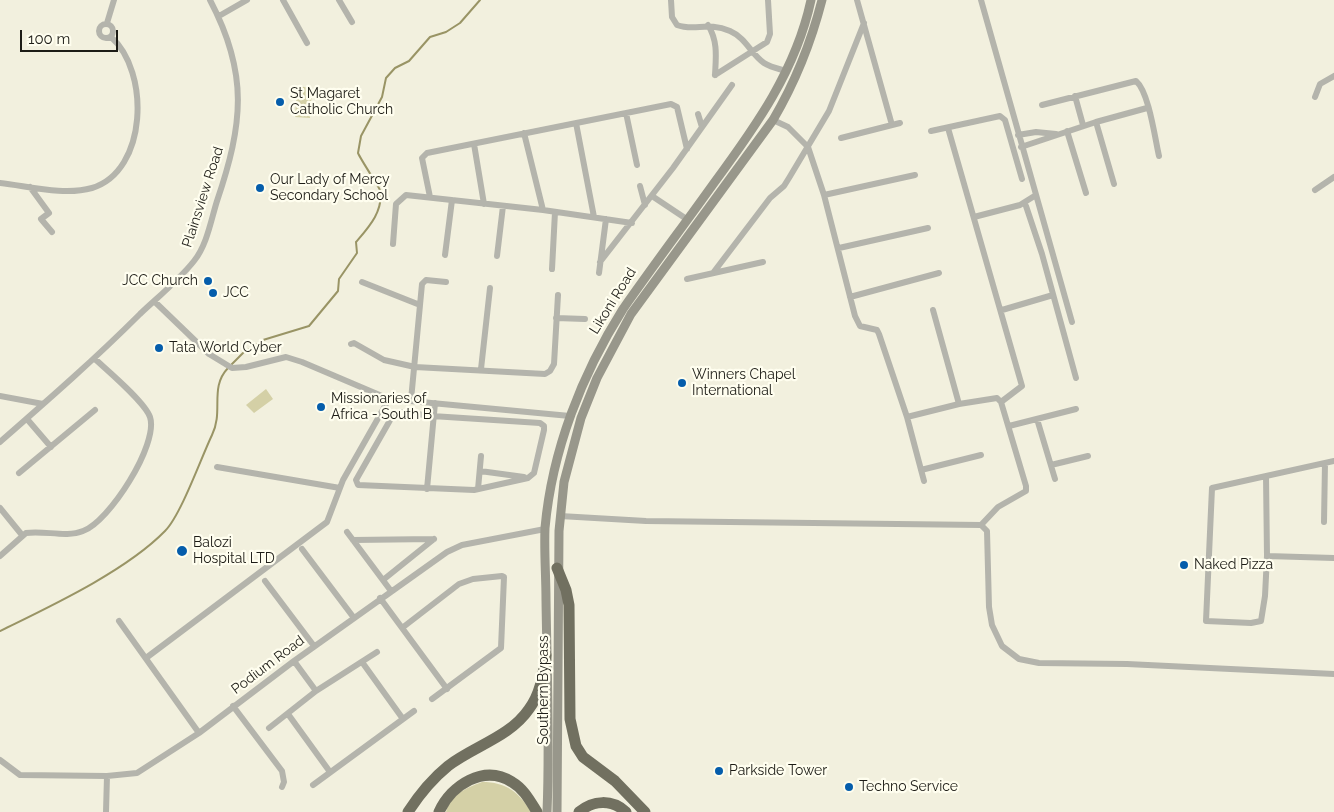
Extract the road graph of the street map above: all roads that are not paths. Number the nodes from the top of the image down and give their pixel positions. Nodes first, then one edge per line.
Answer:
1 (114, 0) edge
2 (210, 0) edge
3 (247, 0) edge
4 (283, 0) edge
5 (339, 0) edge
6 (671, 0) edge
7 (768, 0) edge
8 (811, 0) edge
9 (822, 0) edge
10 (857, 0) edge
11 (981, 0) edge
12 (218, 16) junction
13 (352, 22) dead end
14 (107, 23) junction
15 (864, 23) junction
16 (708, 25) junction
17 (111, 37) junction
18 (307, 42) dead end
19 (754, 51) junction
20 (786, 72) junction
21 (1334, 76) edge
22 (732, 85) dead end
23 (1075, 96) junction
24 (1315, 97) dead end
25 (1042, 105) dead end
26 (1148, 108) junction
27 (626, 113) junction
28 (698, 114) dead end
29 (773, 120) junction
30 (1096, 122) junction
31 (576, 123) junction
32 (900, 123) dead end
33 (892, 125) junction
34 (1084, 126) junction
35 (702, 127) junction
36 (948, 128) junction
37 (1067, 130) junction
38 (931, 131) dead end
39 (524, 133) junction
40 (1056, 134) junction
41 (1018, 135) junction
42 (841, 138) dead end
43 (474, 144) junction
44 (808, 147) junction
45 (1022, 147) junction
46 (687, 149) junction
47 (1159, 156) dead end
48 (637, 165) dead end
49 (915, 175) dead end
50 (1334, 177) edge
51 (1022, 179) dead end
52 (0, 183) edge
53 (1114, 184) dead end
54 (640, 186) dead end
55 (30, 187) junction
56 (1315, 190) dead end
57 (824, 194) junction
58 (1086, 194) dead end
59 (652, 196) junction
60 (1036, 196) junction
61 (430, 197) junction
62 (452, 200) junction
63 (484, 204) junction
64 (1038, 204) junction
65 (645, 205) junction
66 (503, 206) junction
67 (1023, 206) junction
68 (543, 210) junction
69 (555, 212) junction
70 (594, 217) junction
71 (974, 217) junction
72 (606, 219) junction
73 (688, 220) junction
74 (632, 223) junction
75 (928, 228) dead end
76 (52, 232) dead end
77 (393, 244) dead end
78 (839, 248) junction
79 (446, 255) dead end
80 (498, 256) dead end
81 (600, 262) junction
82 (763, 262) dead end
83 (552, 269) dead end
84 (599, 272) dead end
85 (712, 273) junction
86 (939, 273) dead end
87 (686, 279) dead end
88 (362, 282) dead end
89 (446, 282) dead end
90 (490, 288) dead end
91 (558, 295) dead end
92 (1053, 296) junction
93 (850, 297) junction
94 (154, 301) junction
95 (420, 305) junction
96 (933, 310) dead end
97 (1002, 310) junction
98 (556, 318) junction
99 (584, 319) dead end
100 (1072, 322) dead end
101 (351, 344) dead end
102 (95, 359) junction
103 (415, 367) junction
104 (481, 369) junction
105 (1076, 378) dead end
106 (0, 396) edge
107 (389, 399) junction
108 (411, 400) junction
109 (1002, 402) junction
110 (435, 403) junction
111 (43, 404) junction
112 (959, 404) junction
113 (1076, 409) dead end
114 (95, 410) dead end
115 (432, 416) junction
116 (570, 416) junction
117 (906, 417) junction
118 (581, 418) junction
119 (27, 419) junction
120 (1037, 420) junction
121 (1009, 426) junction
122 (0, 442) edge
123 (51, 447) junction
124 (982, 455) dead end
125 (481, 456) dead end
126 (1088, 456) dead end
127 (1334, 461) edge
128 (1325, 464) junction
129 (1051, 466) junction
130 (217, 467) dead end
131 (921, 470) junction
132 (480, 471) junction
133 (19, 474) dead end
134 (1266, 476) junction
135 (528, 478) junction
136 (1055, 478) dead end
137 (924, 481) dead end
138 (340, 488) junction
139 (426, 489) junction
140 (478, 489) junction
141 (0, 508) edge
142 (560, 516) junction
143 (1324, 522) dead end
144 (981, 525) junction
145 (545, 529) junction
146 (347, 532) dead end
147 (22, 535) junction
148 (353, 540) junction
149 (302, 549) dead end
150 (0, 556) edge
151 (1267, 556) junction
152 (1334, 558) edge
153 (557, 568) junction
154 (384, 580) junction
155 (265, 581) dead end
156 (391, 590) junction
157 (380, 598) junction
158 (354, 618) junction
159 (119, 621) dead end
160 (402, 628) junction
161 (314, 646) junction
162 (378, 652) dead end
163 (546, 655) junction
164 (146, 658) junction
165 (294, 660) junction
166 (362, 662) junction
167 (1334, 674) edge
168 (447, 689) junction
169 (316, 692) junction
170 (432, 699) dead end
171 (233, 706) junction
172 (414, 711) dead end
173 (288, 714) junction
174 (404, 718) junction
175 (270, 728) dead end
176 (199, 733) junction
177 (0, 760) edge
178 (330, 772) junction
179 (107, 776) junction
180 (313, 785) dead end
181 (282, 787) dead end
182 (106, 812) edge
183 (408, 812) edge
184 (439, 812) edge
185 (537, 812) edge
186 (547, 812) edge
187 (557, 812) edge
188 (579, 812) edge
189 (626, 812) edge
190 (645, 812) edge

1 - 14 street
2 - 12 street, Plainsview Road
3 - 12 street
4 - 18 street
5 - 13 street
6 - 16 street
7 - 19 street
8 - 20 main road, Likoni Road
9 - 29 main road, Likoni Road
10 - 15 street
11 - 41 street
12 - 94 street, Plainsview Road
14 - 17 street
14 - 17 street
15 - 33 street
15 - 44 street
16 - 19 street
16 - 19 street
17 - 55 street
19 - 20 street
20 - 73 main road, Likoni Road
21 - 24 street
22 - 35 street
23 - 25 street
23 - 26 street
23 - 34 street
26 - 30 street
26 - 47 street
27 - 31 street
27 - 46 street
27 - 48 street
28 - 35 street
29 - 44 street
29 - 118 main road, Likoni Road
30 - 34 street
30 - 53 street
31 - 39 street
31 - 70 street
32 - 33 street
33 - 42 street
34 - 37 street
35 - 46 street
36 - 38 street
36 - 51 street
36 - 71 street
37 - 40 street
37 - 58 street
39 - 43 street
39 - 68 street
40 - 41 street
40 - 45 street
41 - 45 street
43 - 61 street
43 - 63 street
44 - 57 street
44 - 85 street
45 - 60 street
46 - 59 street
49 - 57 street
50 - 56 street
52 - 55 street
54 - 65 street
55 - 76 street
57 - 78 street
59 - 65 street
59 - 73 street
60 - 64 street
60 - 67 street
61 - 62 street
61 - 77 street
62 - 63 street
62 - 79 street
63 - 66 street
64 - 67 street
64 - 100 street
65 - 74 street
66 - 68 street
66 - 80 street
67 - 71 street
67 - 92 street
68 - 69 street
69 - 70 street
69 - 83 street
70 - 72 street
71 - 97 street
72 - 74 street
72 - 81 street
73 - 116 main road, Likoni Road
74 - 81 street
75 - 78 street
78 - 93 street
81 - 84 street
82 - 85 street
85 - 87 street
86 - 93 street
88 - 95 street
89 - 95 street
90 - 104 street
91 - 98 street
92 - 97 street
92 - 105 street
93 - 117 street
94 - 102 street, Plainsview Road
94 - 107 street
95 - 103 street
96 - 112 street
97 - 109 street
98 - 99 street
98 - 104 street
101 - 103 street
102 - 111 street, Plainsview Road
102 - 147 street
103 - 104 street
103 - 108 street
106 - 111 street
107 - 108 street
107 - 138 street
108 - 110 street
109 - 112 street
109 - 121 street
110 - 115 street
110 - 116 street
111 - 119 street, Plainsview Road
112 - 117 street
113 - 120 street
114 - 123 street
115 - 135 street
115 - 139 street
115 - 139 street
116 - 118 main road
116 - 145 main road, Likoni Road
117 - 131 street
118 - 142 main road, Likoni Road
119 - 122 street, Plainsview Road
119 - 123 street
120 - 121 street
120 - 129 street
121 - 144 street
123 - 133 street
124 - 131 street
125 - 132 street
126 - 129 street
127 - 128 street
128 - 134 street
128 - 143 street
129 - 136 street
130 - 138 street
131 - 137 street
132 - 135 street
132 - 140 street
134 - 151 street
134 - 151 street
135 - 140 street
138 - 164 street
139 - 140 street
141 - 147 street
142 - 144 street
142 - 153 main road, Likoni Road
144 - 167 street
145 - 156 street, Podium Road
145 - 163 main road, Likoni Road
146 - 148 street
147 - 150 street
148 - 154 street
148 - 154 street
149 - 158 street
151 - 152 street
153 - 187 main road, Southern Bypass
153 - 190 highway
154 - 156 street
155 - 161 street
156 - 157 street, Podium Road
157 - 158 street, Podium Road
157 - 160 street
158 - 161 street, Podium Road
159 - 164 street
160 - 168 street
160 - 168 street
161 - 165 street, Podium Road
162 - 166 street
163 - 183 highway
163 - 186 main road, Southern Bypass
164 - 176 street
165 - 169 street
165 - 171 street, Podium Road
166 - 169 street
166 - 174 street
168 - 170 street
169 - 173 street
171 - 176 street, Podium Road
171 - 181 street
172 - 174 street
173 - 175 street
173 - 178 street
174 - 178 street
176 - 179 street, Podium Road
177 - 179 street, Podium Road
178 - 180 street
179 - 182 street
184 - 185 highway
188 - 189 highway

